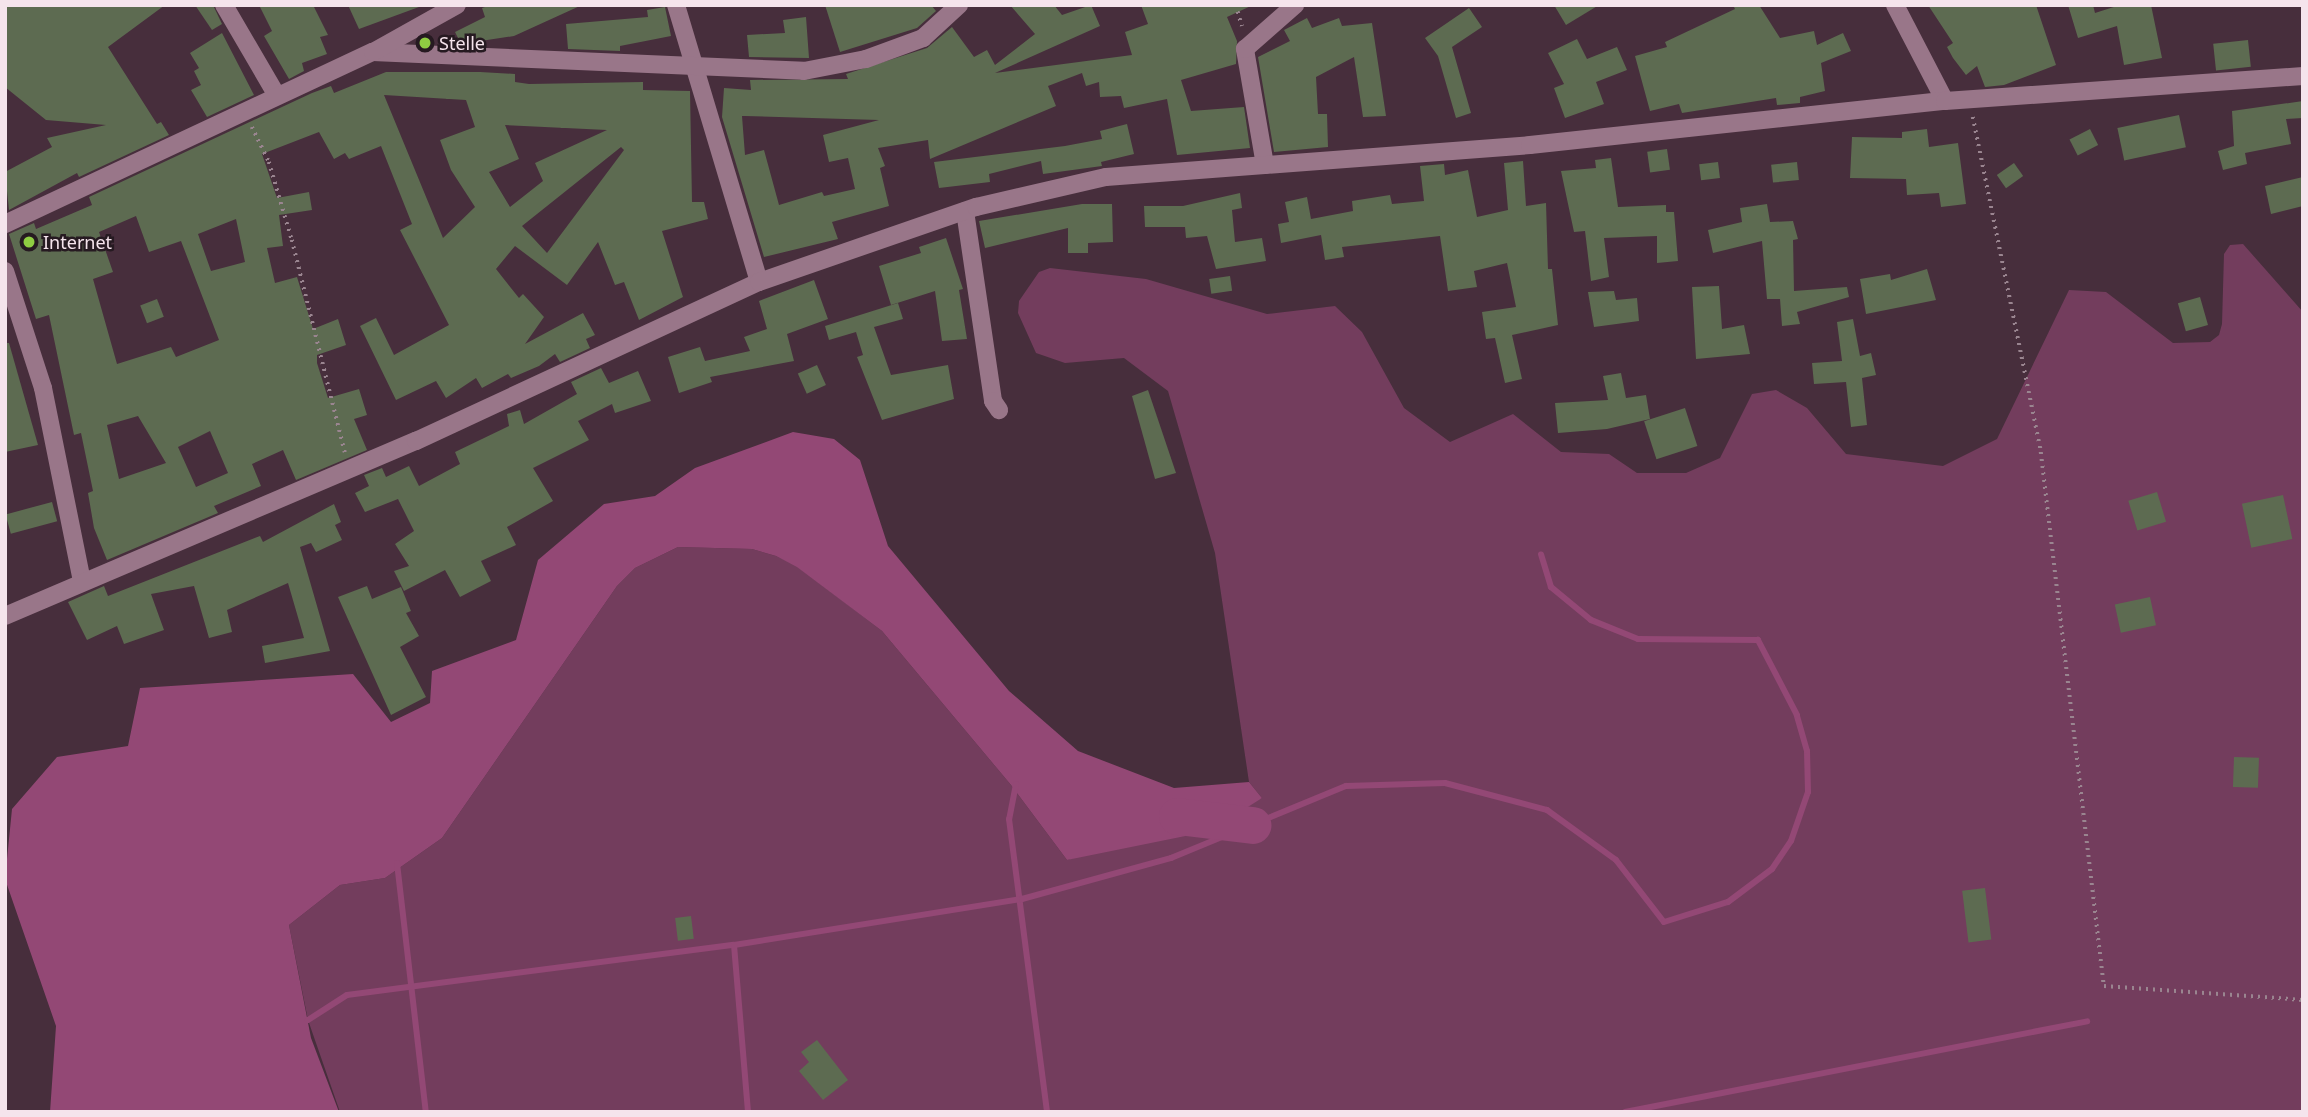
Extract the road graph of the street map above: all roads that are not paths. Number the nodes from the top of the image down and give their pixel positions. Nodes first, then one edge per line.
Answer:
1 (224, 5) edge
2 (456, 5) edge
3 (676, 5) edge
4 (959, 5) edge
5 (1295, 5) edge
6 (1895, 5) edge
7 (373, 52) junction
8 (698, 67) junction
9 (2303, 76) edge
10 (276, 94) junction
11 (1945, 101) junction
12 (1265, 165) junction
13 (965, 211) junction
14 (5, 224) edge
15 (5, 271) edge
16 (760, 282) junction
17 (999, 410) dead end
18 (82, 582) junction
19 (5, 616) edge

1 - 10 street
2 - 7 street
3 - 8 street
4 - 8 street
5 - 12 street
6 - 11 street
7 - 8 street
7 - 10 street
8 - 16 street
9 - 11 street
10 - 14 street
11 - 12 street
12 - 13 street
13 - 16 street
13 - 17 street
15 - 18 street
16 - 18 street
18 - 19 street

